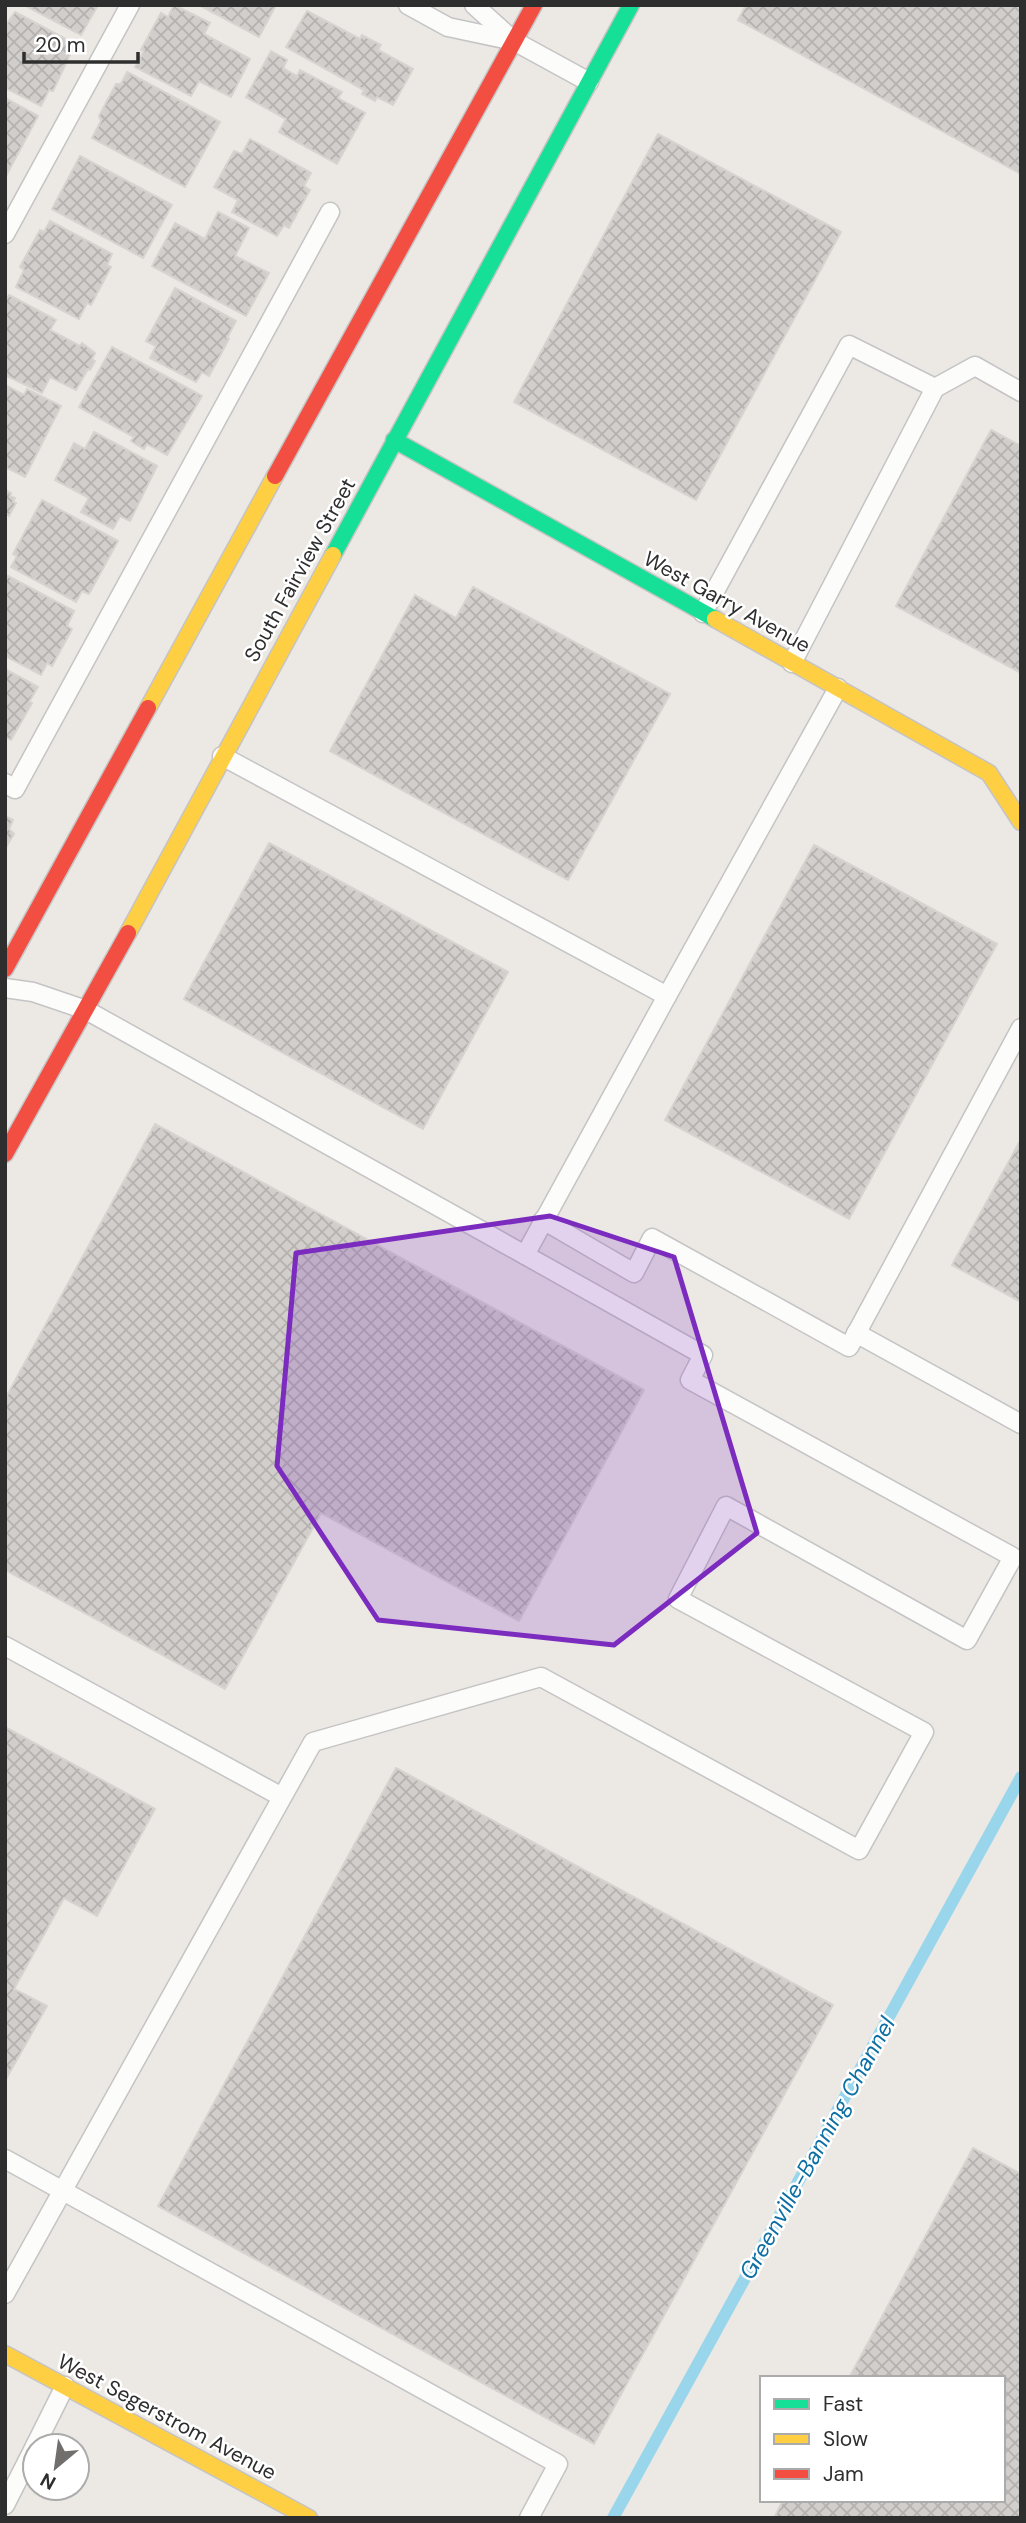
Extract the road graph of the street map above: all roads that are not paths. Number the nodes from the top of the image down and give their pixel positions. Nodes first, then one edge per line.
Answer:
1 (130, 5) edge
2 (408, 5) edge
3 (474, 5) edge
4 (534, 5) edge
5 (631, 5) edge
6 (514, 41) junction
7 (589, 82) junction
8 (330, 212) dead end
9 (5, 234) edge
10 (935, 388) junction
11 (1021, 392) edge
12 (394, 440) junction
13 (703, 613) junction
14 (792, 663) junction
15 (838, 688) junction
16 (222, 756) junction
17 (5, 783) edge
18 (1021, 822) edge
19 (5, 969) edge
20 (5, 988) edge
21 (667, 996) junction
22 (86, 1010) junction
23 (1021, 1028) edge
24 (5, 1154) edge
25 (543, 1220) junction
26 (524, 1255) junction
27 (856, 1333) junction
28 (1021, 1424) edge
29 (5, 1646) edge
30 (282, 1797) junction
31 (5, 2159) edge
32 (63, 2190) junction
33 (5, 2294) edge
34 (5, 2354) edge
35 (65, 2386) junction
36 (42, 2432) edge
37 (21, 2474) edge
38 (5, 2505) edge
39 (309, 2518) edge
40 (529, 2518) edge

1 - 9 lane
2 - 6 lane
3 - 6 lane
4 - 6 main road
5 - 7 main road, South Fairview Street
6 - 7 lane
6 - 19 main road
7 - 12 main road, South Fairview Street
8 - 17 lane
10 - 11 lane
10 - 13 lane
10 - 14 lane
12 - 13 main road, West Garry Avenue
12 - 16 main road, South Fairview Street
13 - 14 main road, West Garry Avenue
14 - 15 main road, West Garry Avenue
15 - 18 main road, West Garry Avenue
15 - 21 lane
16 - 21 lane
16 - 22 main road, South Fairview Street
20 - 22 lane
21 - 25 lane
22 - 24 main road, South Fairview Street
22 - 26 lane
23 - 27 lane
25 - 26 lane
25 - 27 lane
26 - 30 lane
27 - 28 lane
29 - 30 lane
30 - 32 lane
31 - 32 lane
32 - 33 lane
32 - 40 lane
34 - 35 main road, West Segerstrom Avenue
35 - 36 lane
35 - 39 main road, West Segerstrom Avenue
37 - 38 lane

